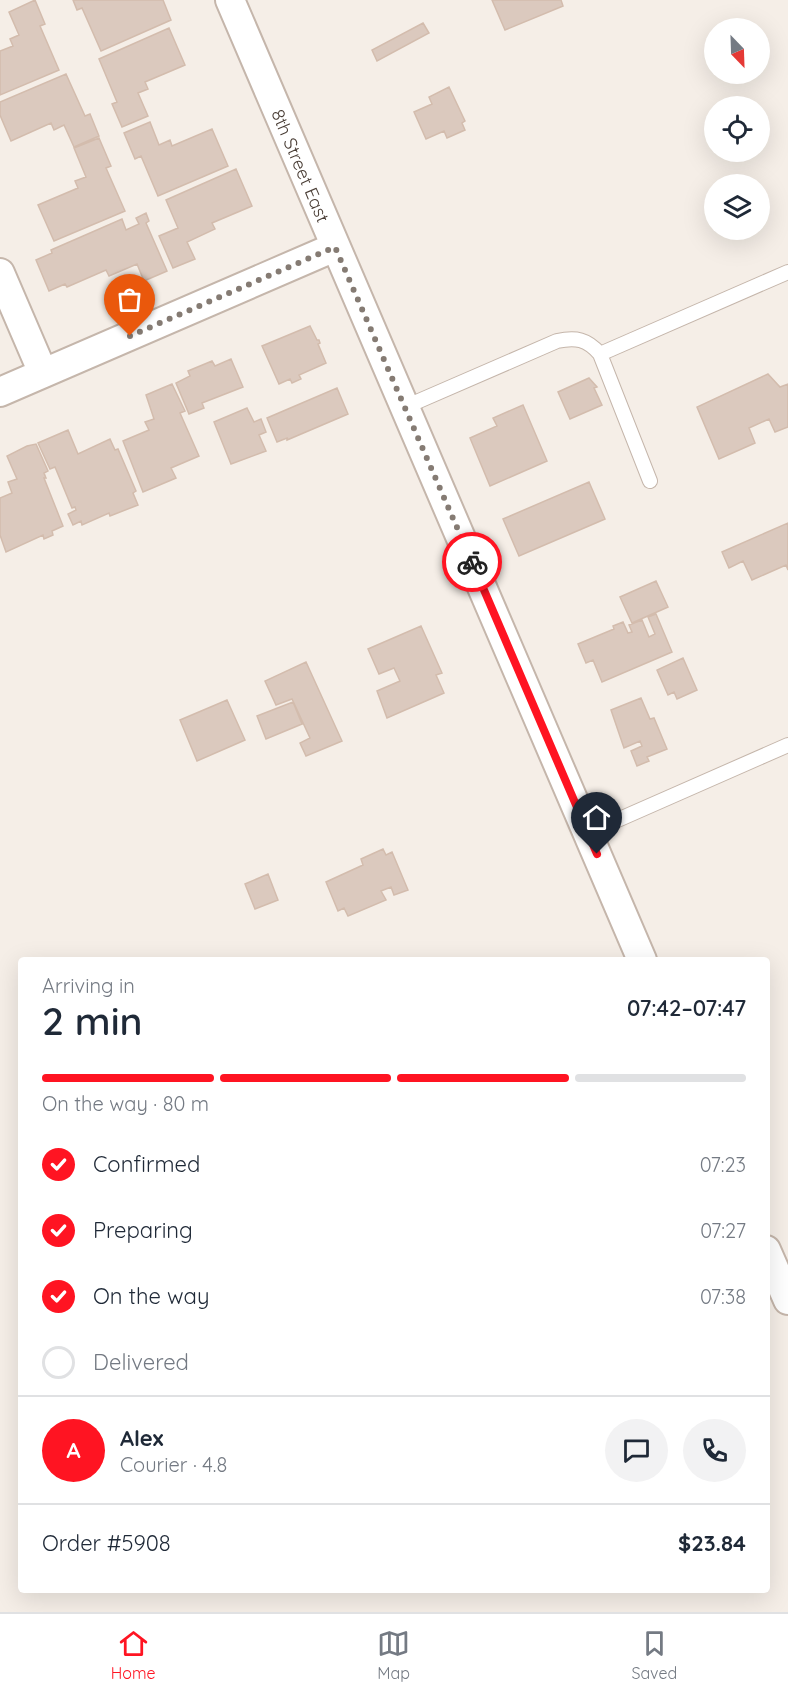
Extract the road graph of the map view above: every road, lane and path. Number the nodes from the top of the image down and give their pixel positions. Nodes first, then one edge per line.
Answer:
1 (230, 0) edge
2 (335, 247) junction
3 (788, 272) edge
4 (0, 273) edge
5 (600, 354) junction
6 (43, 374) junction
7 (0, 392) edge
8 (405, 407) junction
9 (650, 481) dead end
10 (788, 745) edge
11 (588, 833) junction
12 (641, 957) edge
13 (770, 1259) edge
14 (788, 1300) edge

1 - 2 street, 8th Street East
2 - 6 street
2 - 8 street, 8th Street East
3 - 5 lane
4 - 6 street
5 - 8 lane
5 - 9 lane
6 - 7 street
8 - 11 street, 8th Street East
10 - 11 lane
11 - 12 street, 8th Street East
13 - 14 street

